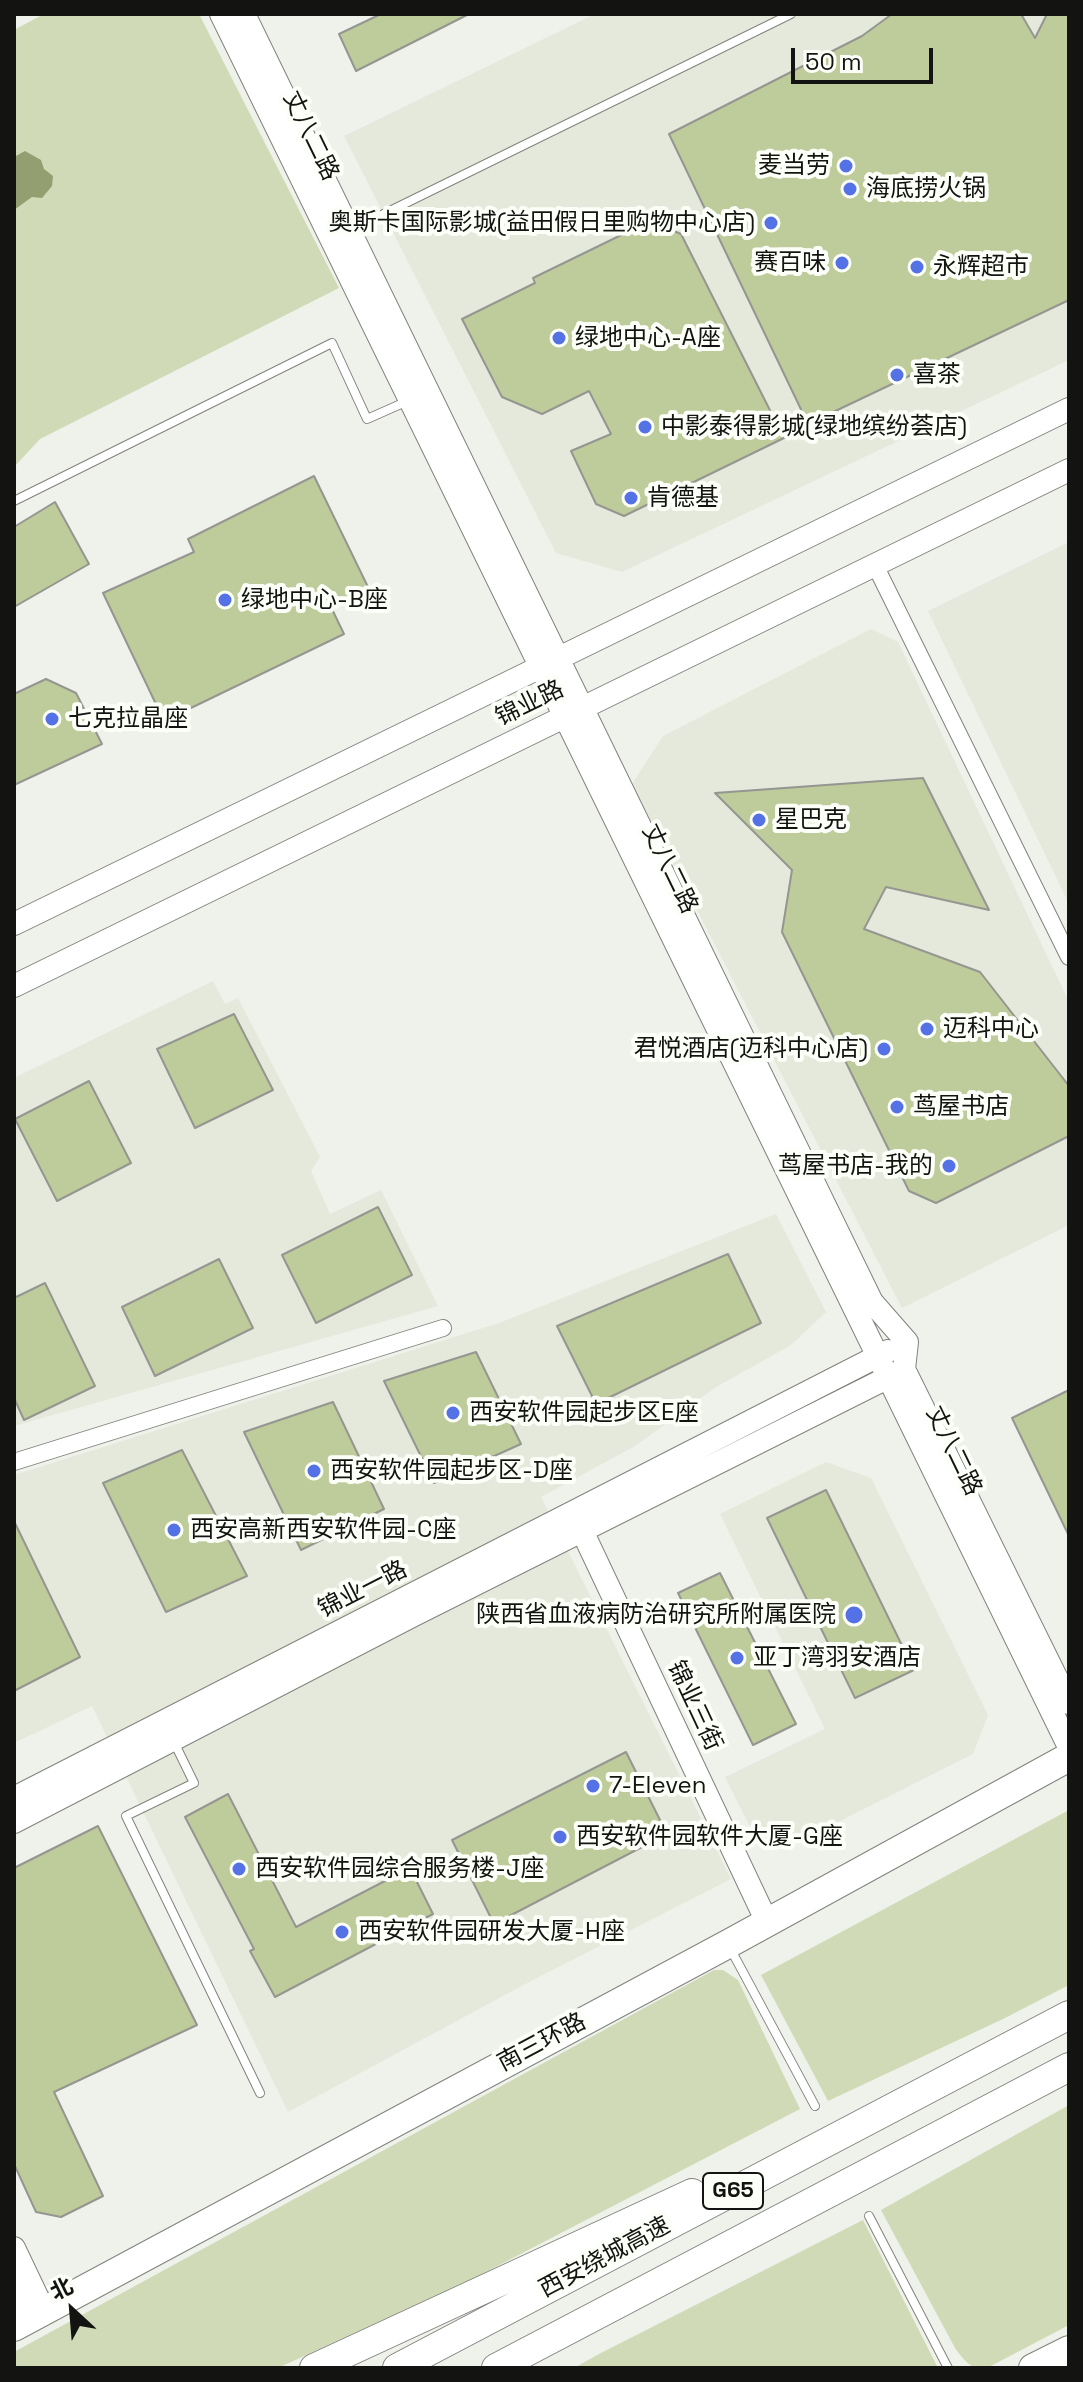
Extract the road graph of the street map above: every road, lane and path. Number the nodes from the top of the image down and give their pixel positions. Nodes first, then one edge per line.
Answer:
1 (221, 14) edge
2 (244, 14) edge
3 (791, 14) edge
4 (351, 230) junction
5 (410, 400) junction
6 (1069, 409) edge
7 (1069, 470) edge
8 (14, 501) edge
9 (875, 565) junction
10 (550, 662) junction
11 (573, 712) junction
12 (14, 924) edge
13 (1069, 957) edge
14 (14, 986) edge
15 (443, 1328) dead end
16 (907, 1342) junction
17 (877, 1356) junction
18 (896, 1373) junction
19 (14, 1462) edge
20 (578, 1521) junction
21 (1069, 1703) edge
22 (173, 1740) junction
23 (1069, 1747) edge
24 (1069, 1757) edge
25 (14, 1798) edge
26 (14, 1822) edge
27 (767, 1922) junction
28 (728, 1944) junction
29 (1069, 2015) edge
30 (1069, 2067) edge
31 (260, 2093) dead end
32 (815, 2106) dead end
33 (874, 2117) junction
34 (869, 2216) dead end
35 (735, 2243) junction
36 (14, 2248) edge
37 (14, 2288) edge
38 (29, 2319) edge
39 (1069, 2350) edge
40 (314, 2368) edge
41 (397, 2368) edge
42 (496, 2368) edge
43 (534, 2368) edge
44 (948, 2368) edge
45 (1033, 2368) edge

1 - 5 street, 丈八二路
2 - 4 street, 丈八二路
3 - 4 lane
4 - 10 street, 丈八二路
5 - 8 lane
5 - 10 street, 丈八二路
6 - 10 street, 锦业路
7 - 9 street, 锦业路
9 - 11 street, 锦业路
9 - 13 street
10 - 11 street, 丈八二路
10 - 12 street, 锦业路
11 - 14 street, 锦业路
11 - 16 street, 丈八二路
11 - 17 street, 丈八二路
15 - 19 street
16 - 17 street, 锦业一路
16 - 18 street
17 - 18 street, 丈八二路
17 - 20 street, 锦业一路
18 - 20 street, 锦业一路
18 - 21 street, 丈八二路
18 - 23 street, 丈八二路
20 - 22 street, 锦业一路
20 - 25 street, 锦业一路
20 - 27 street, 锦业三街
22 - 26 street, 锦业一路
22 - 31 lane
24 - 27 highway, 南三环路
27 - 28 highway, 南三环路
28 - 32 lane
28 - 38 highway, 南三环路
29 - 33 highway, 西安绕城高速 / G65
30 - 35 highway, 西安绕城高速 / G65
33 - 40 highway
33 - 41 highway, 西安绕城高速 / G65
34 - 44 lane
35 - 42 highway, 西安绕城高速 / G65
35 - 43 highway
36 - 38 street
37 - 38 street
39 - 45 highway

